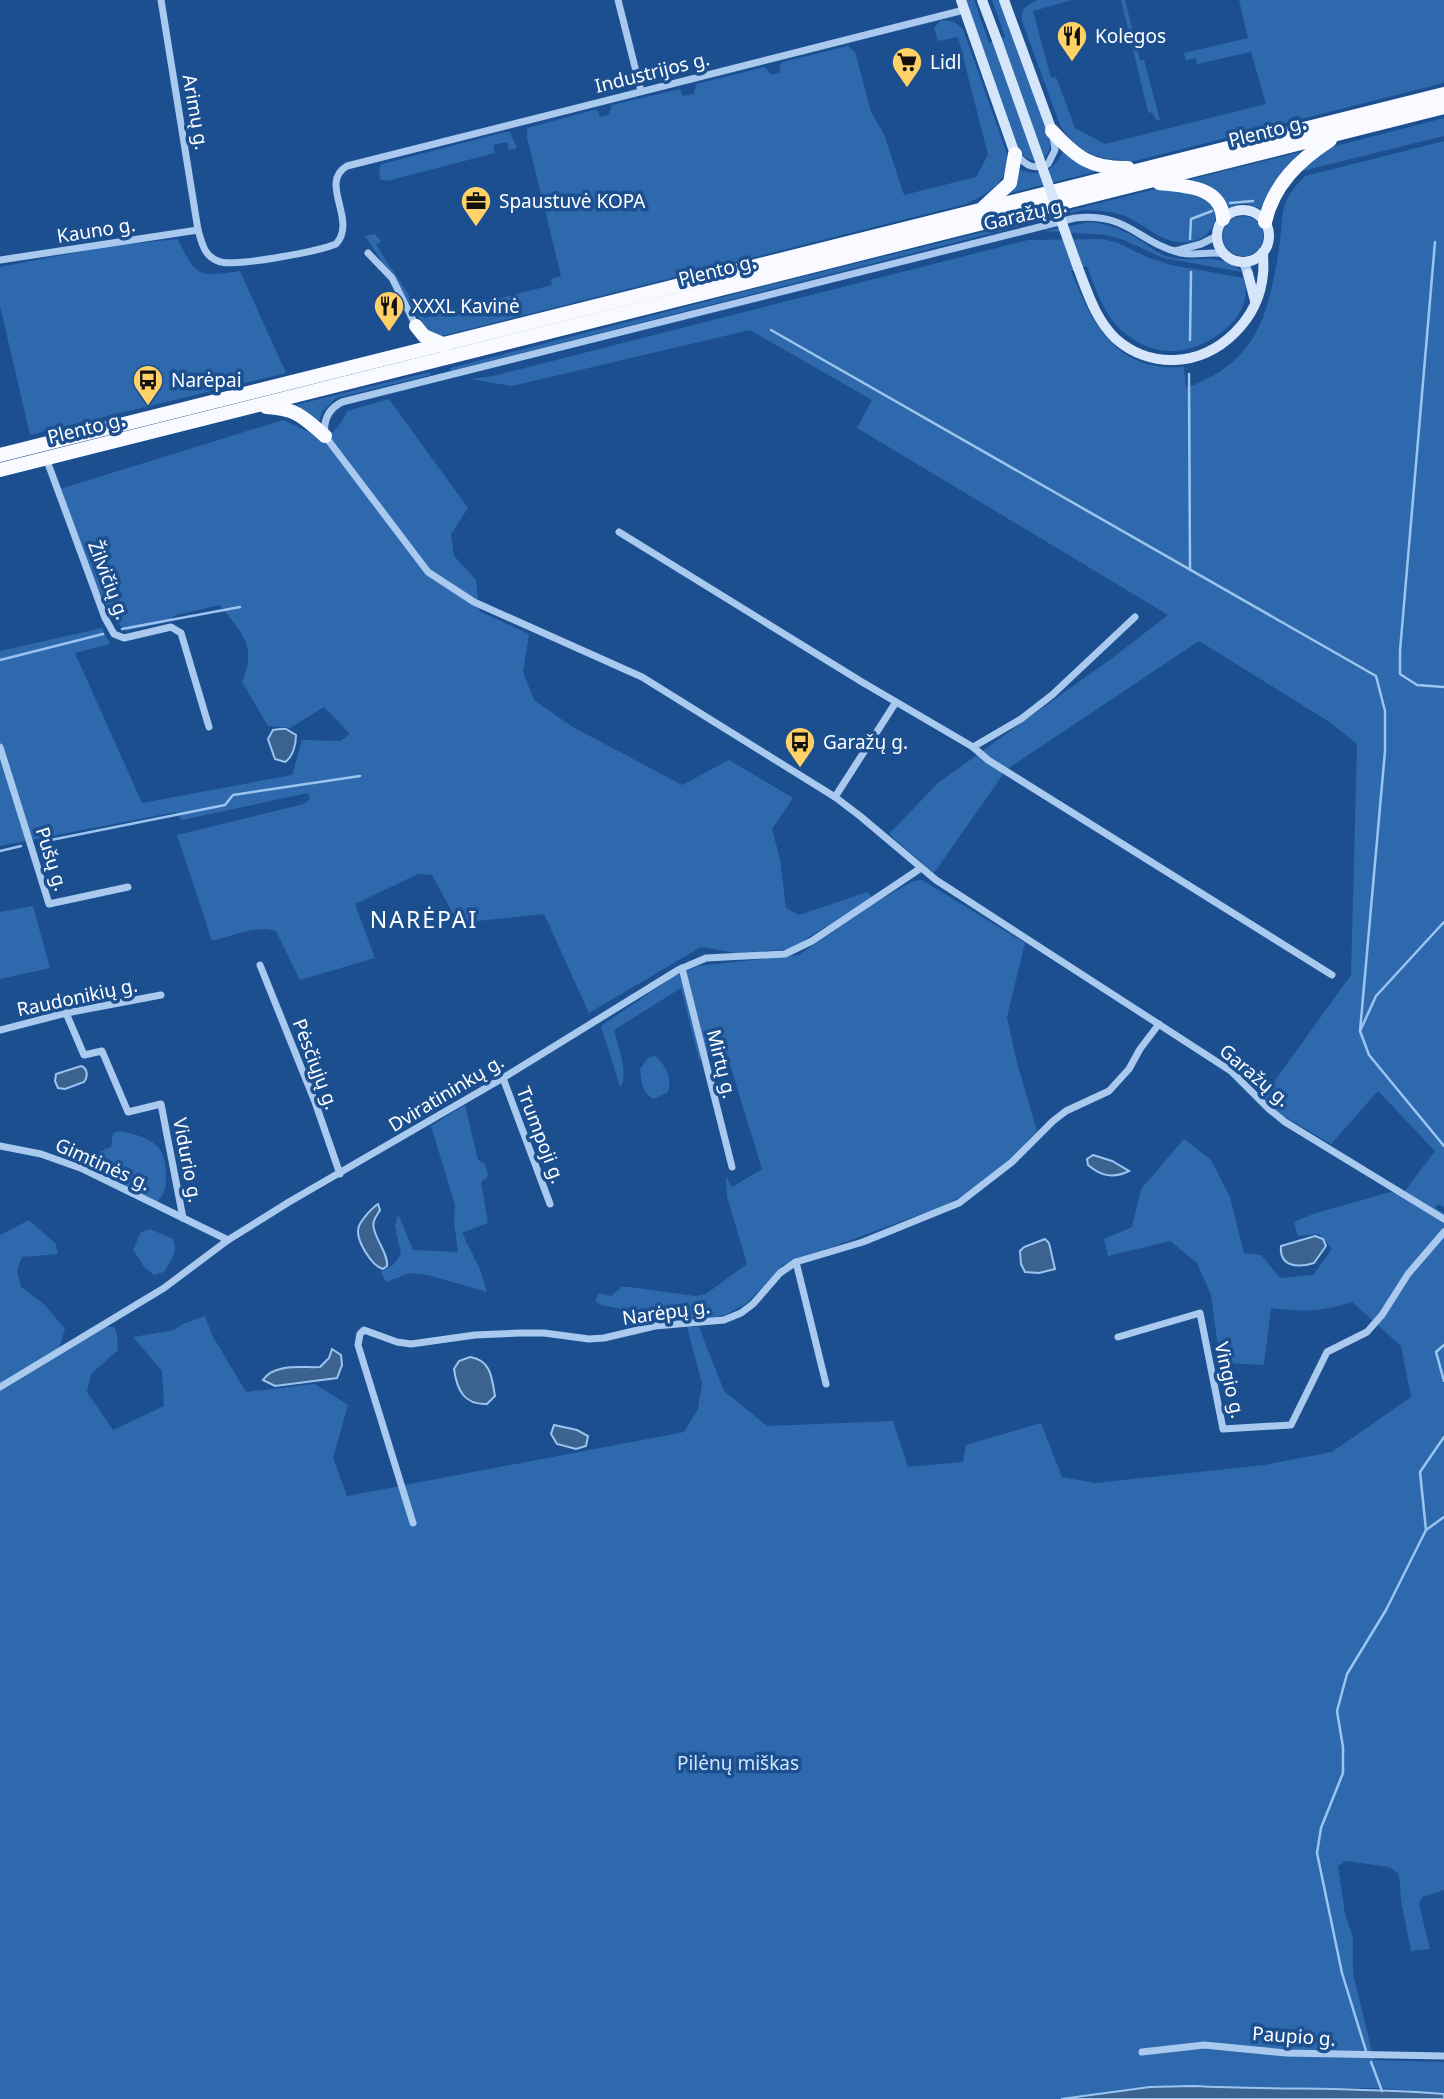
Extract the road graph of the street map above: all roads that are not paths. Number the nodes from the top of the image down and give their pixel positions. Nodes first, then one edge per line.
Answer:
1 (161, 0) edge
2 (618, 0) edge
3 (982, 0) edge
4 (1004, 0) edge
5 (962, 5) edge
6 (640, 91) junction
7 (1444, 94) edge
8 (1444, 107) edge
9 (1052, 131) junction
10 (1343, 132) junction
11 (1015, 154) junction
12 (1147, 175) junction
13 (981, 210) junction
14 (1223, 219) junction
15 (1265, 222) junction
16 (198, 230) junction
17 (1217, 236) junction
18 (1175, 251) junction
19 (1263, 252) junction
20 (368, 253) dead end
21 (1224, 254) junction
22 (0, 261) edge
23 (1244, 262) junction
24 (1248, 274) joint
25 (1255, 301) junction
26 (416, 326) junction
27 (445, 345) junction
28 (402, 356) junction
29 (247, 407) junction
30 (325, 436) junction
31 (0, 455) edge
32 (46, 458) junction
33 (0, 470) edge
34 (619, 532) dead end
35 (1135, 617) dead end
36 (896, 702) junction
37 (209, 727) dead end
38 (0, 747) edge
39 (973, 747) junction
40 (835, 797) junction
41 (921, 868) junction
42 (128, 887) dead end
43 (260, 965) dead end
44 (682, 968) junction
45 (1332, 975) dead end
46 (161, 995) dead end
47 (66, 1013) junction
48 (1159, 1024) junction
49 (0, 1030) edge
50 (503, 1078) junction
51 (0, 1146) edge
52 (732, 1167) dead end
53 (340, 1174) junction
54 (550, 1204) dead end
55 (183, 1218) junction
56 (1444, 1219) edge
57 (1444, 1232) edge
58 (228, 1240) junction
59 (796, 1262) junction
60 (1118, 1337) dead end
61 (826, 1384) dead end
62 (0, 1387) edge
63 (413, 1523) dead end
64 (1142, 2052) dead end
65 (1444, 2056) edge

1 - 16 street, Arimų g.
2 - 6 street
3 - 25 main road, bridge
4 - 9 main road
5 - 6 street, Industrijos g.
5 - 11 main road
6 - 16 street, Industrijos g.
7 - 12 highway, Plento g.
8 - 10 highway, Plento g.
9 - 11 street
9 - 12 highway
10 - 12 highway, Plento g.
10 - 15 highway
11 - 13 highway
12 - 13 highway, Plento g.
12 - 14 highway
12 - 29 highway, Plento g.
13 - 27 highway, Plento g.
14 - 15 main road
14 - 17 main road
15 - 19 main road
16 - 22 street, Kauno g.
17 - 18 street
17 - 21 main road
18 - 21 street, Garažų g.
18 - 30 street, Garažų g.
19 - 23 main road
19 - 25 main road
20 - 26 street
21 - 23 main road
23 - 24 street
24 - 25 main road
26 - 27 highway
26 - 28 highway
27 - 28 highway, Plento g.
28 - 31 highway, Plento g.
29 - 30 highway
29 - 32 highway, Plento g.
30 - 40 street, Garažų g.
32 - 33 highway, Plento g.
32 - 37 street, Žilvičių g.
34 - 36 street
35 - 39 street
36 - 39 street
36 - 40 street
38 - 42 street, Pušų g.
39 - 45 street
40 - 41 street, Garažų g.
41 - 44 street, Dviratininkų g.
41 - 48 street, Garažų g.
43 - 53 street, Pėsčiųjų g.
44 - 50 street, Dviratininkų g.
44 - 52 street, Mirtų g.
46 - 47 street, Raudonikių g.
47 - 49 street, Raudonikių g.
47 - 55 street, Vidurio g.
48 - 56 street, Garažų g.
48 - 59 street, Narėpų g.
50 - 53 street, Dviratininkų g.
50 - 54 street, Trumpoji g.
51 - 55 street, Gimtinės g.
53 - 58 street, Dviratininkų g.
55 - 58 street, Gimtinės g.
57 - 60 street, Vingio g.
58 - 62 street, Dviratininkų g.
59 - 61 street
59 - 63 street, Narėpų g.
64 - 65 street, Paupio g.

